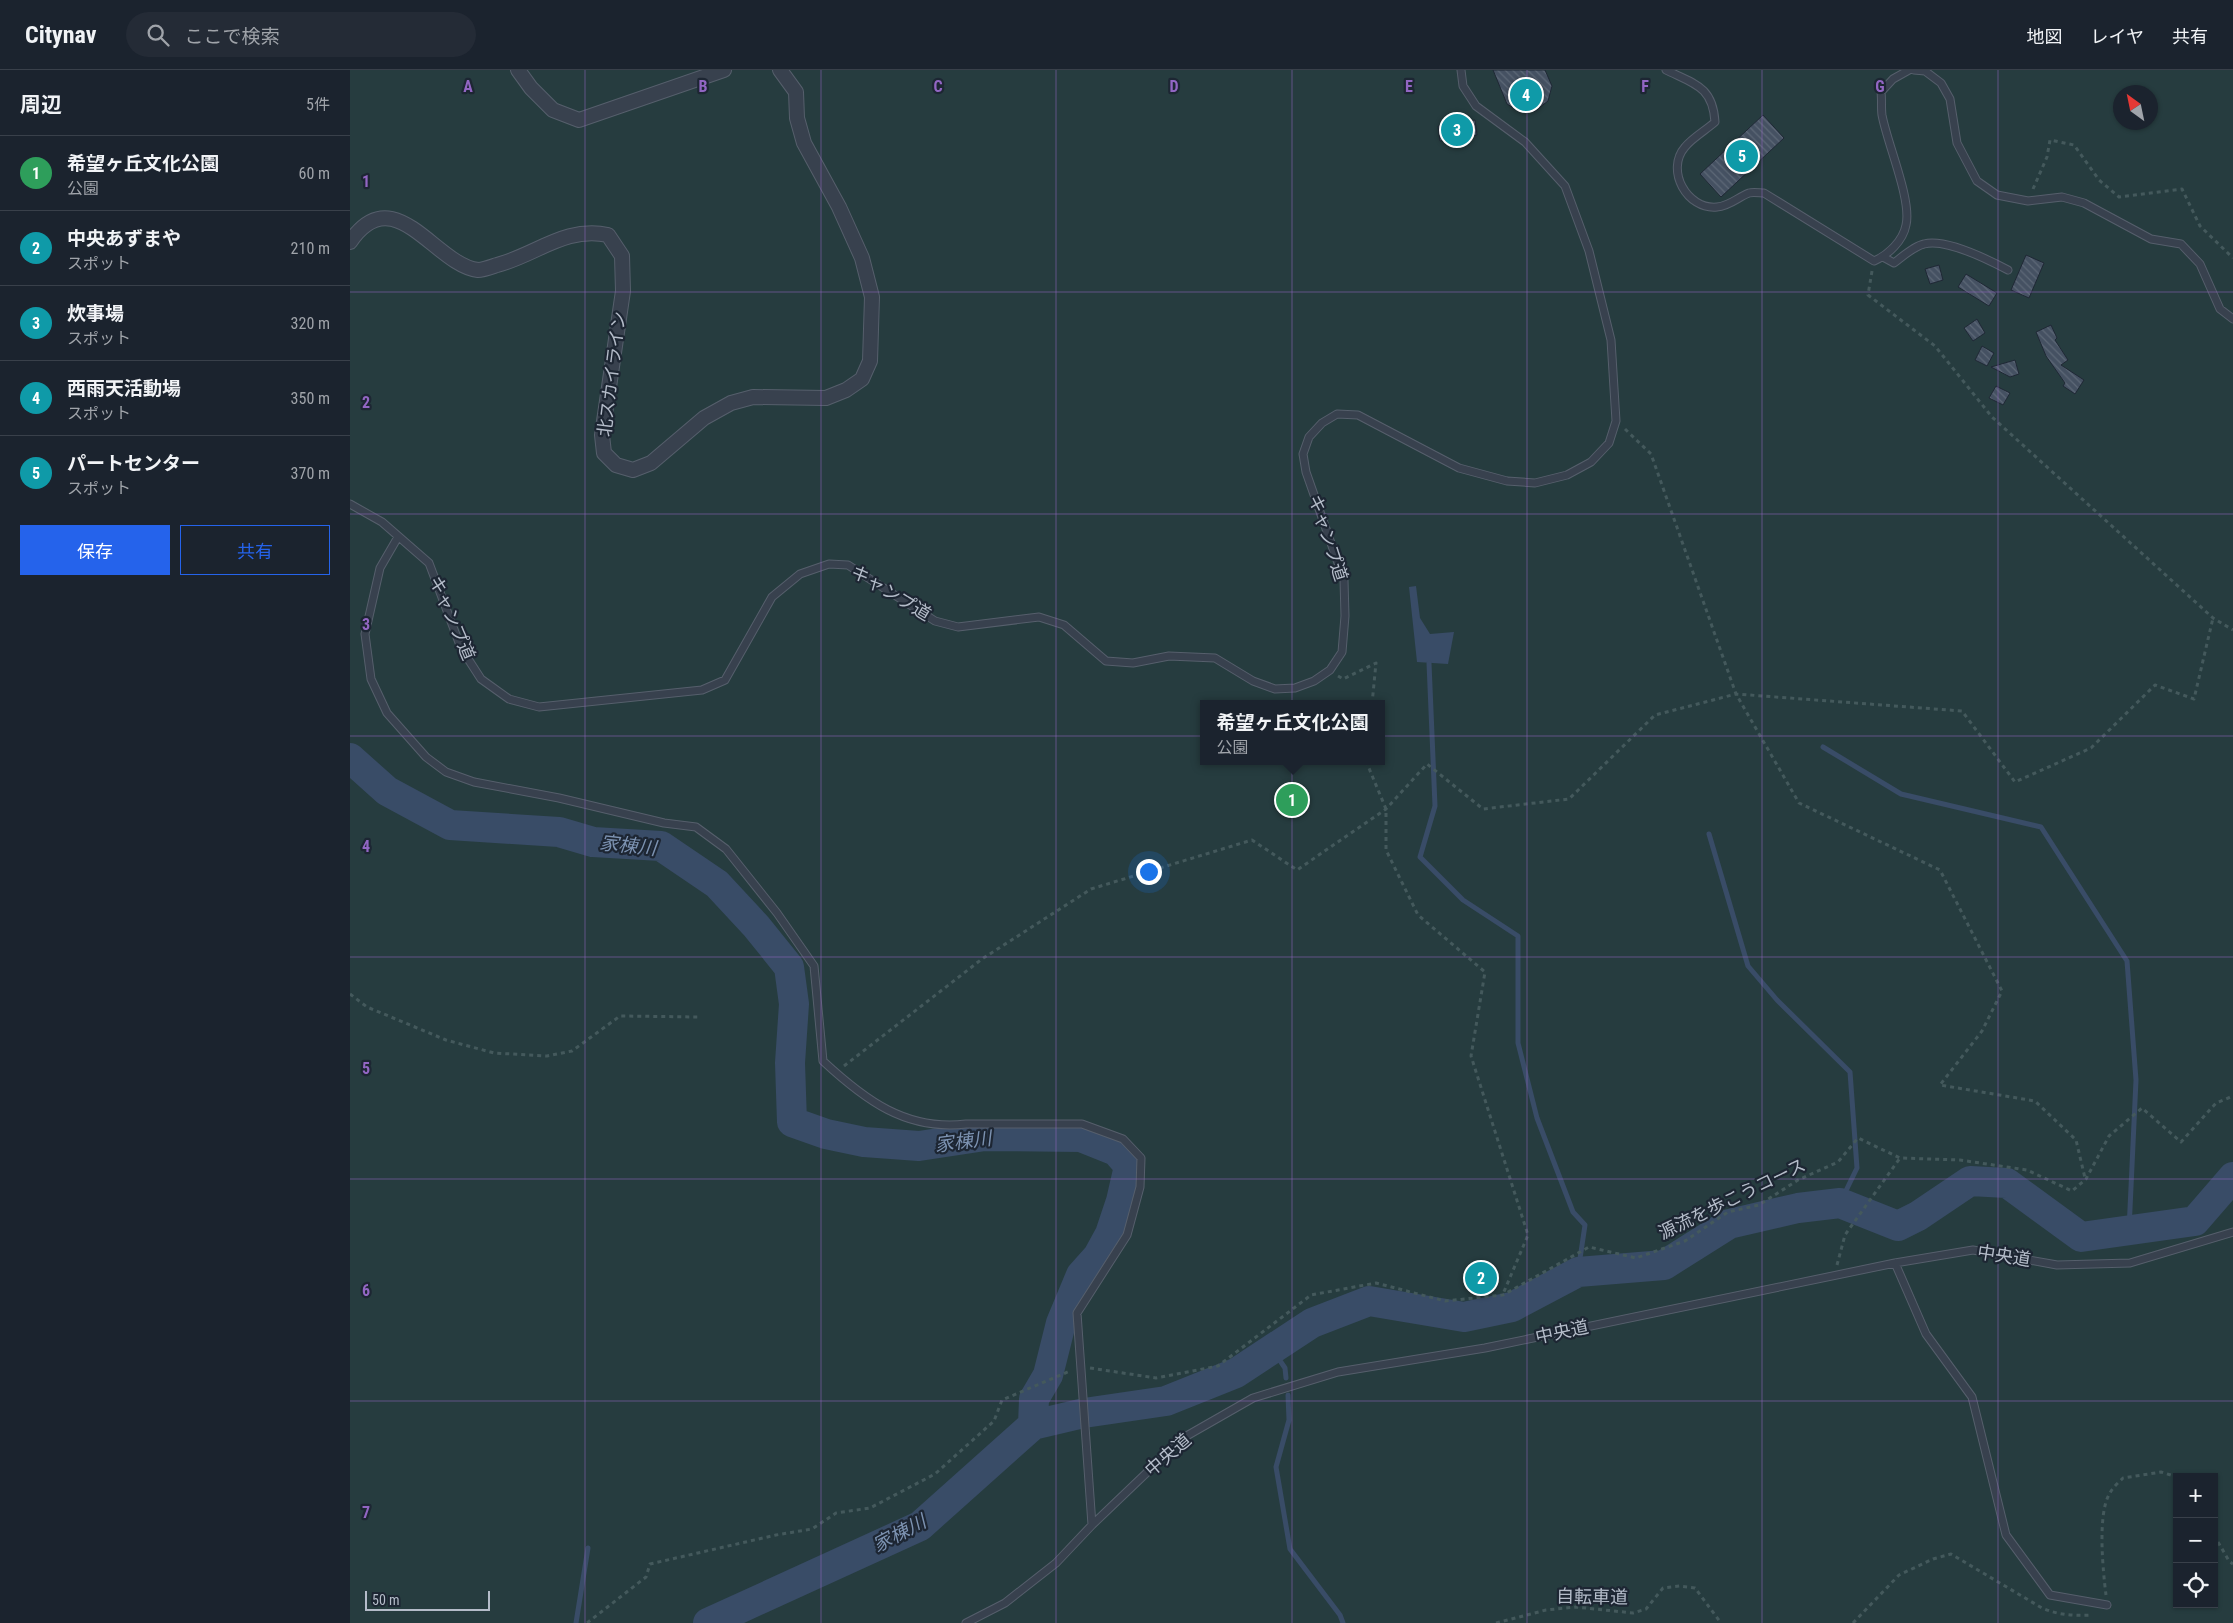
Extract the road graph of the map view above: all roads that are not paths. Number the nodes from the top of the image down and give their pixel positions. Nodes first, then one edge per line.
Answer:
1 (518, 70) edge
2 (724, 70) edge
3 (780, 70) edge
4 (1461, 70) edge
5 (1666, 70) edge
6 (1909, 70) edge
7 (1914, 70) edge
8 (350, 242) edge
9 (1883, 257) junction
10 (2008, 270) dead end
11 (2233, 319) edge
12 (350, 504) edge
13 (398, 537) junction
14 (2233, 1232) edge
15 (1895, 1263) junction
16 (1092, 1525) junction
17 (2107, 1605) dead end
18 (966, 1623) edge

1 - 2 street
3 - 8 street, 北スカイライン
4 - 13 lane, キャンプ道
5 - 9 lane
6 - 9 lane
7 - 11 lane
9 - 10 lane
12 - 13 lane, キャンプ道
13 - 16 lane
14 - 15 lane, 中央道
15 - 16 lane, 中央道
15 - 17 lane
16 - 18 lane, 中央道

